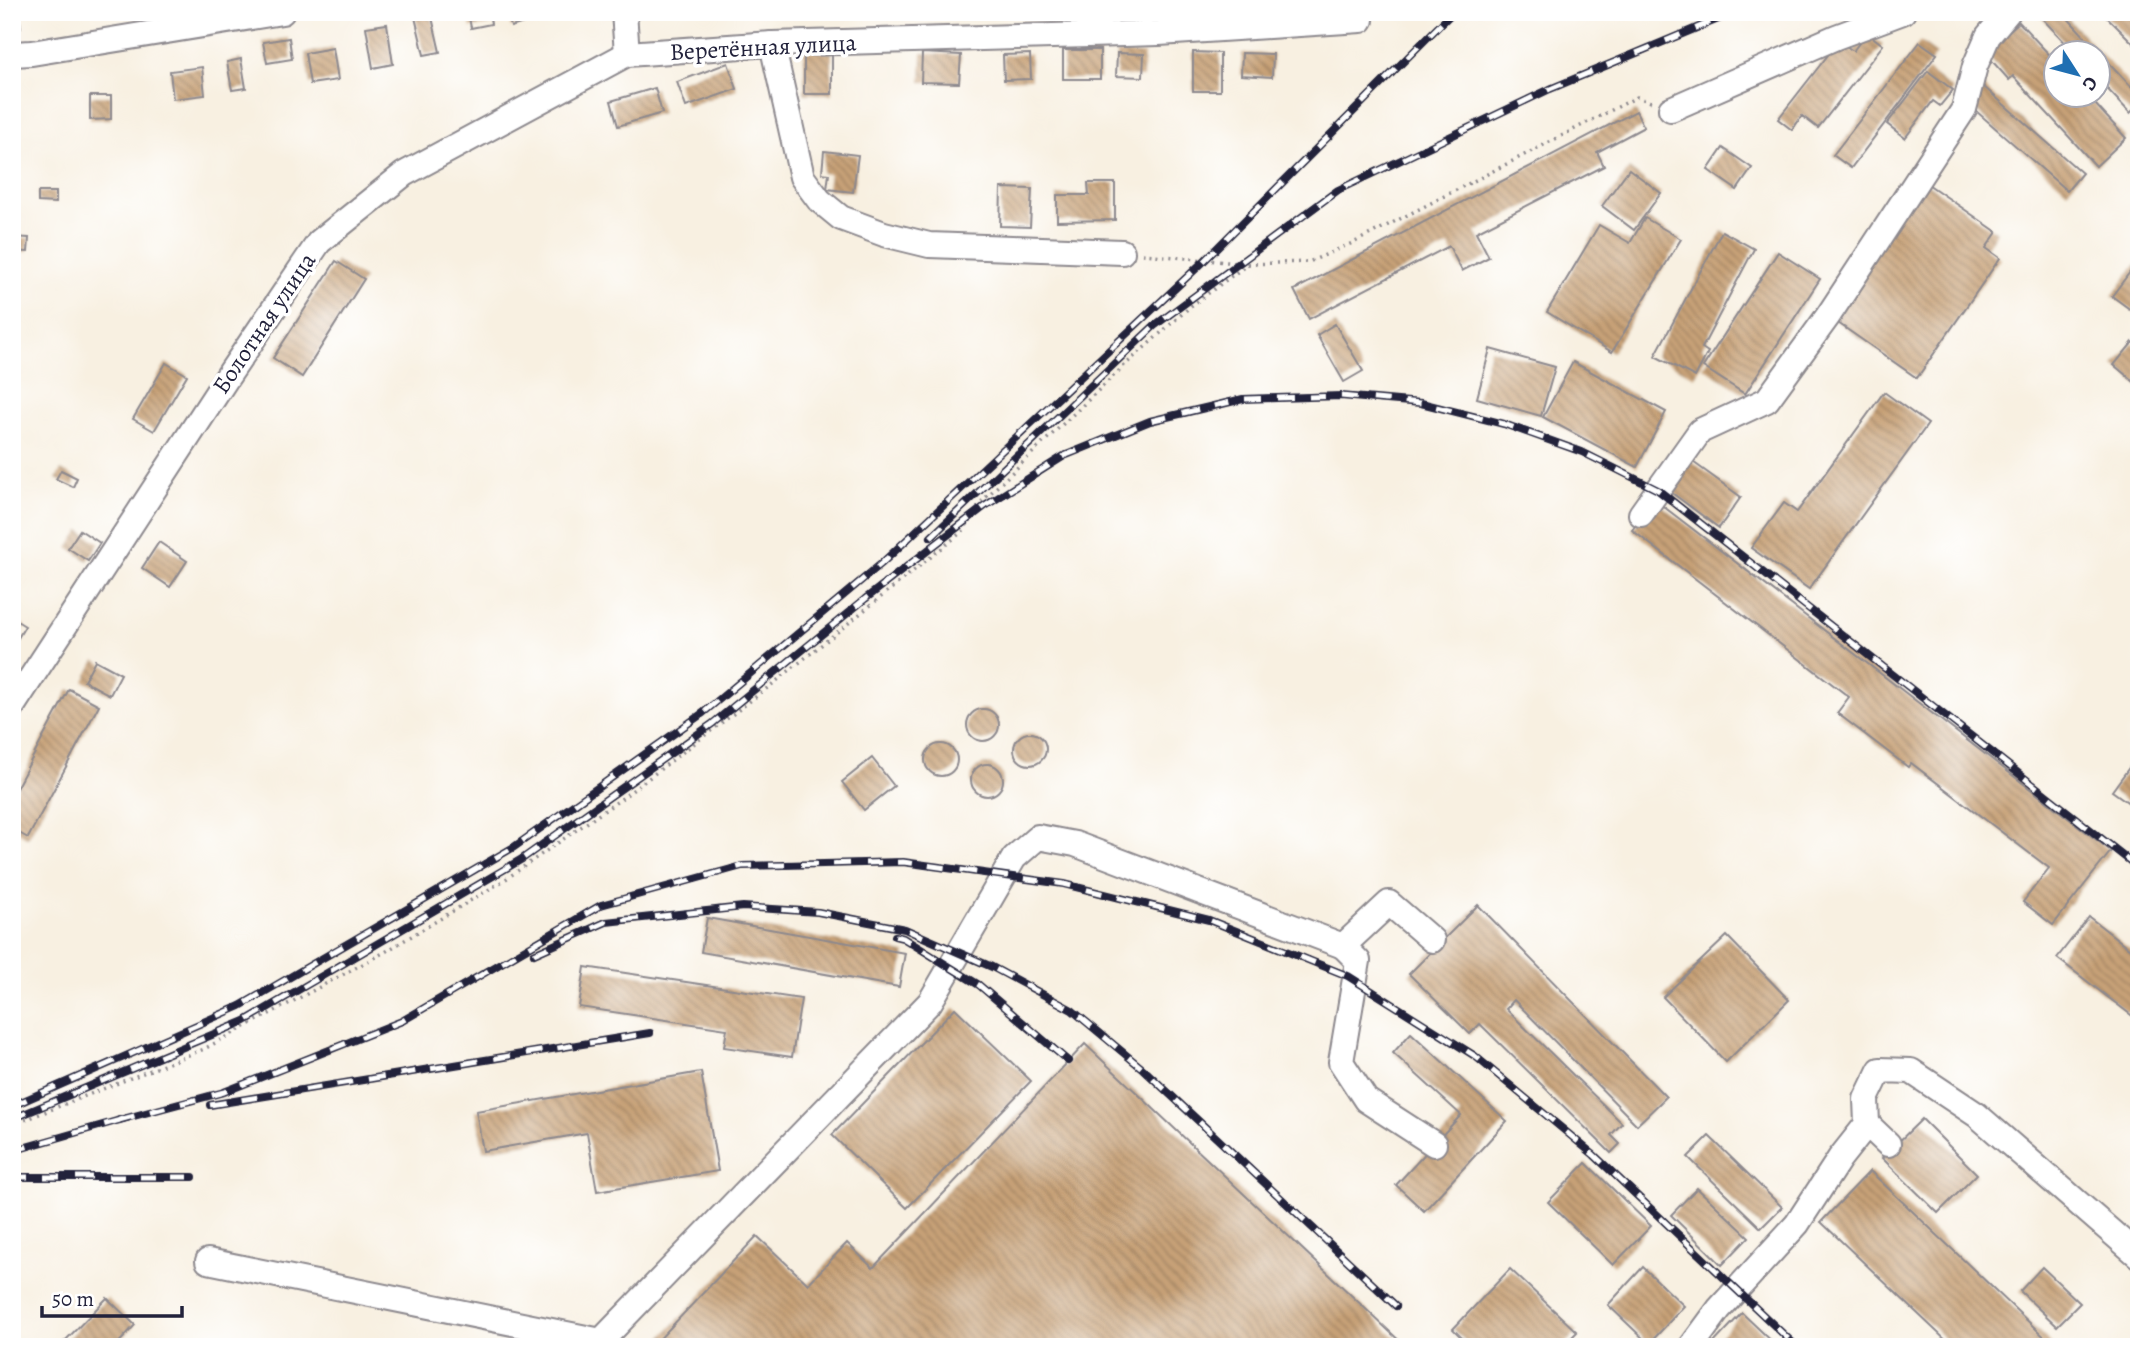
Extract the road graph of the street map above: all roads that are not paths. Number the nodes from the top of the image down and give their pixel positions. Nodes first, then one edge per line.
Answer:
1 (282, 12) edge
2 (624, 12) edge
3 (1903, 12) edge
4 (2008, 12) edge
5 (1361, 20) dead end
6 (772, 44) junction
7 (12, 54) edge
8 (627, 54) junction
9 (1671, 109) road end
10 (1122, 252) road end
11 (1641, 514) dead end
12 (12, 706) edge
13 (1432, 940) dead end
14 (1343, 946) junction
15 (1867, 1124) junction
16 (1434, 1144) dead end
17 (1888, 1144) dead end
18 (2139, 1256) edge
19 (208, 1261) dead end
20 (602, 1344) edge
21 (1690, 1347) edge

1 - 7 street
2 - 8 street
3 - 9 street
4 - 11 street
5 - 6 street, Веретённая улица
6 - 8 street, Веретённая улица
6 - 10 street
8 - 12 street, Болотная улица
13 - 14 street
14 - 16 street
14 - 20 street
15 - 17 street
15 - 18 street
15 - 21 street
19 - 20 street

